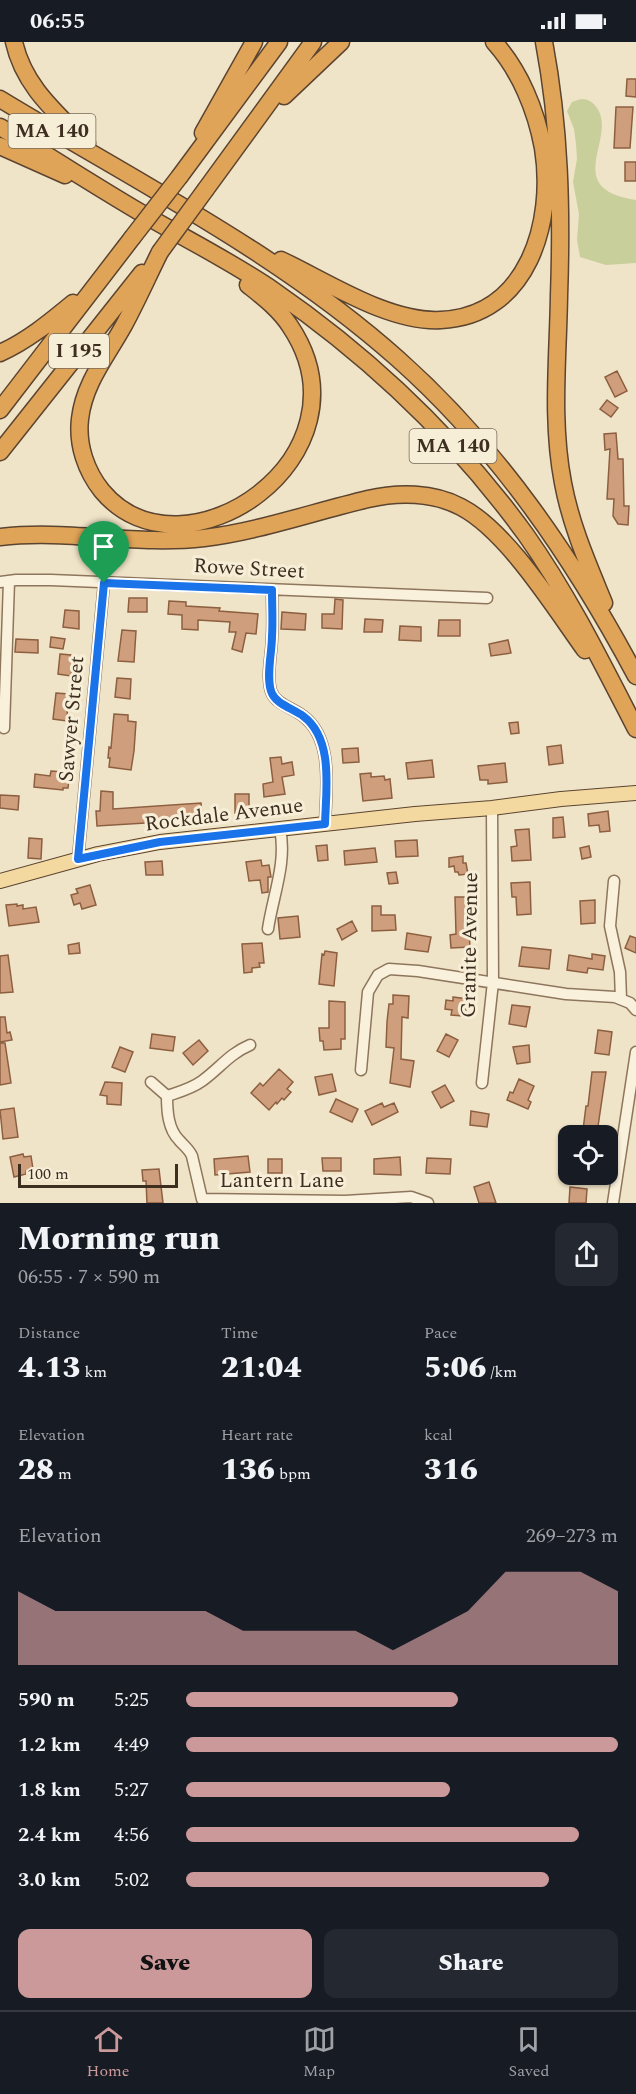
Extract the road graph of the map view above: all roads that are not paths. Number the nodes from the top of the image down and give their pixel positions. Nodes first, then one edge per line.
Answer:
1 (14, 42) edge
2 (254, 42) edge
3 (279, 42) edge
4 (313, 42) edge
5 (341, 42) edge
6 (494, 42) edge
7 (544, 42) edge
8 (0, 99) edge
9 (0, 127) edge
10 (250, 131) junction
11 (0, 146) edge
12 (105, 162) junction
13 (182, 173) junction
14 (98, 187) junction
15 (187, 239) junction
16 (238, 242) junction
17 (160, 252) junction
18 (106, 271) junction
19 (0, 353) edge
20 (0, 410) edge
21 (0, 452) edge
22 (0, 537) edge
23 (4, 581) edge
24 (104, 583) junction
25 (272, 590) junction
26 (488, 598) dead end
27 (627, 660) junction
28 (636, 676) edge
29 (622, 701) junction
30 (4, 728) dead end
31 (636, 729) edge
32 (636, 794) edge
33 (492, 808) junction
34 (325, 824) junction
35 (280, 828) junction
36 (78, 859) junction
37 (0, 881) edge
38 (614, 881) dead end
39 (268, 929) dead end
40 (494, 982) junction
41 (621, 999) junction
42 (635, 1008) edge
43 (250, 1045) dead end
44 (636, 1052) edge
45 (362, 1070) dead end
46 (151, 1082) dead end
47 (482, 1083) dead end
48 (167, 1096) junction
49 (428, 1203) edge
50 (614, 1203) edge

1 - 12 highway
2 - 13 highway
3 - 13 highway, I 195
4 - 10 highway, I 195
5 - 10 highway
6 - 16 highway
7 - 27 highway
8 - 12 highway, MA 140
9 - 14 highway, MA 140
10 - 17 highway, I 195, bridge
11 - 14 highway
12 - 16 highway, MA 140
13 - 18 highway, I 195, bridge
14 - 15 highway, MA 140
15 - 17 highway
15 - 29 highway, MA 140
16 - 27 highway, MA 140
17 - 21 highway, I 195
18 - 19 highway
18 - 20 highway, I 195
22 - 29 highway
23 - 24 street, Rowe Street
23 - 30 street
24 - 25 street, Rowe Street
24 - 36 street, Sawyer Street
25 - 26 street, Rowe Street
25 - 34 street
27 - 28 highway, MA 140
29 - 31 highway, MA 140
32 - 33 main road, Rockdale Avenue
33 - 34 main road, Rockdale Avenue
33 - 40 street, Granite Avenue
34 - 35 main road, Rockdale Avenue
35 - 36 main road, Rockdale Avenue
35 - 39 street
36 - 37 main road, Rockdale Avenue
38 - 41 street
40 - 41 street
40 - 45 street
40 - 47 street, Granite Avenue
41 - 42 street
43 - 48 street
44 - 50 street
46 - 48 street
48 - 49 street, Lantern Lane

